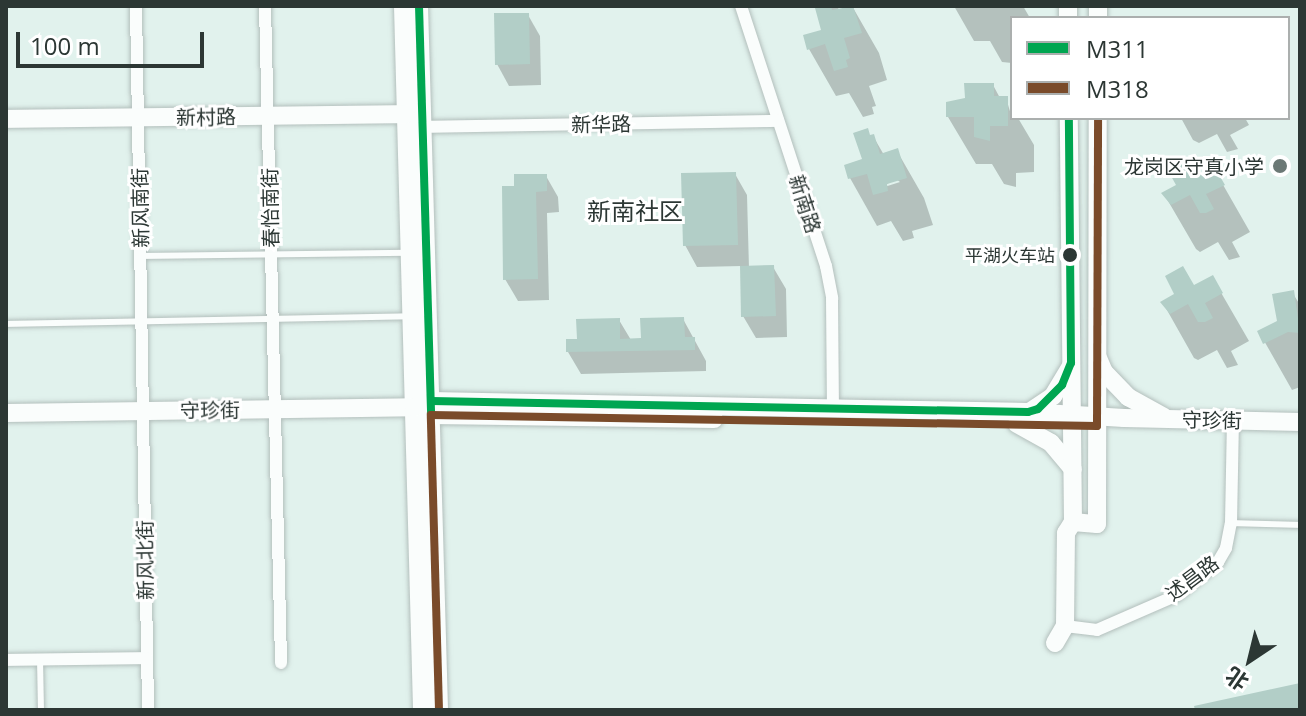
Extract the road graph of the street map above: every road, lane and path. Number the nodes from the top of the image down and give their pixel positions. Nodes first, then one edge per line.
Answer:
1 (136, 6) edge
2 (265, 6) edge
3 (403, 6) edge
4 (419, 6) edge
5 (741, 6) edge
6 (406, 114) junction
7 (268, 116) junction
8 (138, 118) junction
9 (6, 119) edge
10 (1069, 120) edge
11 (1098, 120) edge
12 (778, 121) junction
13 (423, 127) junction
14 (410, 253) junction
15 (271, 254) junction
16 (141, 256) junction
17 (412, 316) junction
18 (273, 320) junction
19 (6, 324) edge
20 (142, 324) junction
21 (1097, 357) junction
22 (1071, 363) junction
23 (425, 408) junction
24 (275, 409) junction
25 (833, 409) junction
26 (143, 411) junction
27 (6, 413) edge
28 (1022, 418) junction
29 (1072, 419) junction
30 (1170, 419) junction
31 (1097, 420) junction
32 (1233, 421) junction
33 (1300, 422) edge
34 (1073, 469) junction
35 (1073, 522) junction
36 (1231, 523) junction
37 (1300, 525) edge
38 (1060, 634) joint
39 (147, 658) junction
40 (40, 659) junction
41 (6, 660) edge
42 (281, 663) dead end
43 (41, 710) edge
44 (148, 710) edge
45 (422, 710) edge
46 (439, 710) edge

1 - 8 street, 新风南街
2 - 7 street, 春怡南街
3 - 6 street
4 - 13 street
5 - 12 street, 新南路
6 - 7 street, 新村路
6 - 14 street
7 - 8 street, 新村路
7 - 15 street, 春怡南街
8 - 9 street, 新村路
8 - 16 street, 新风南街
10 - 22 street
11 - 21 street
12 - 13 street, 新华路
12 - 25 street, 新南路
13 - 23 street
14 - 15 lane
14 - 17 street
15 - 16 lane
15 - 18 street, 春怡南街
16 - 20 street, 新风南街
17 - 18 lane
17 - 23 street
18 - 20 lane
18 - 24 street, 春怡南街
19 - 20 lane
20 - 26 street, 新风南街
21 - 30 street
21 - 31 street
22 - 28 street
22 - 29 street
23 - 24 street, 守珍街
23 - 25 street, 守珍街
23 - 28 street, 守珍街
23 - 45 street
23 - 46 street
24 - 26 street, 守珍街
24 - 42 street, 春怡南街
25 - 28 street, 守珍街
26 - 27 street, 守珍街
26 - 39 street, 新风北街
28 - 29 street, 守珍街
28 - 34 street
29 - 31 street, 守珍街
29 - 34 street
30 - 31 street, 守珍街
30 - 32 street, 守珍街
31 - 35 street
32 - 33 street, 守珍街
32 - 36 street, 述昌路
34 - 35 street
35 - 38 street
36 - 37 lane
36 - 38 street, 述昌路
39 - 40 street
39 - 44 street, 新风北街
40 - 41 street
40 - 43 lane

